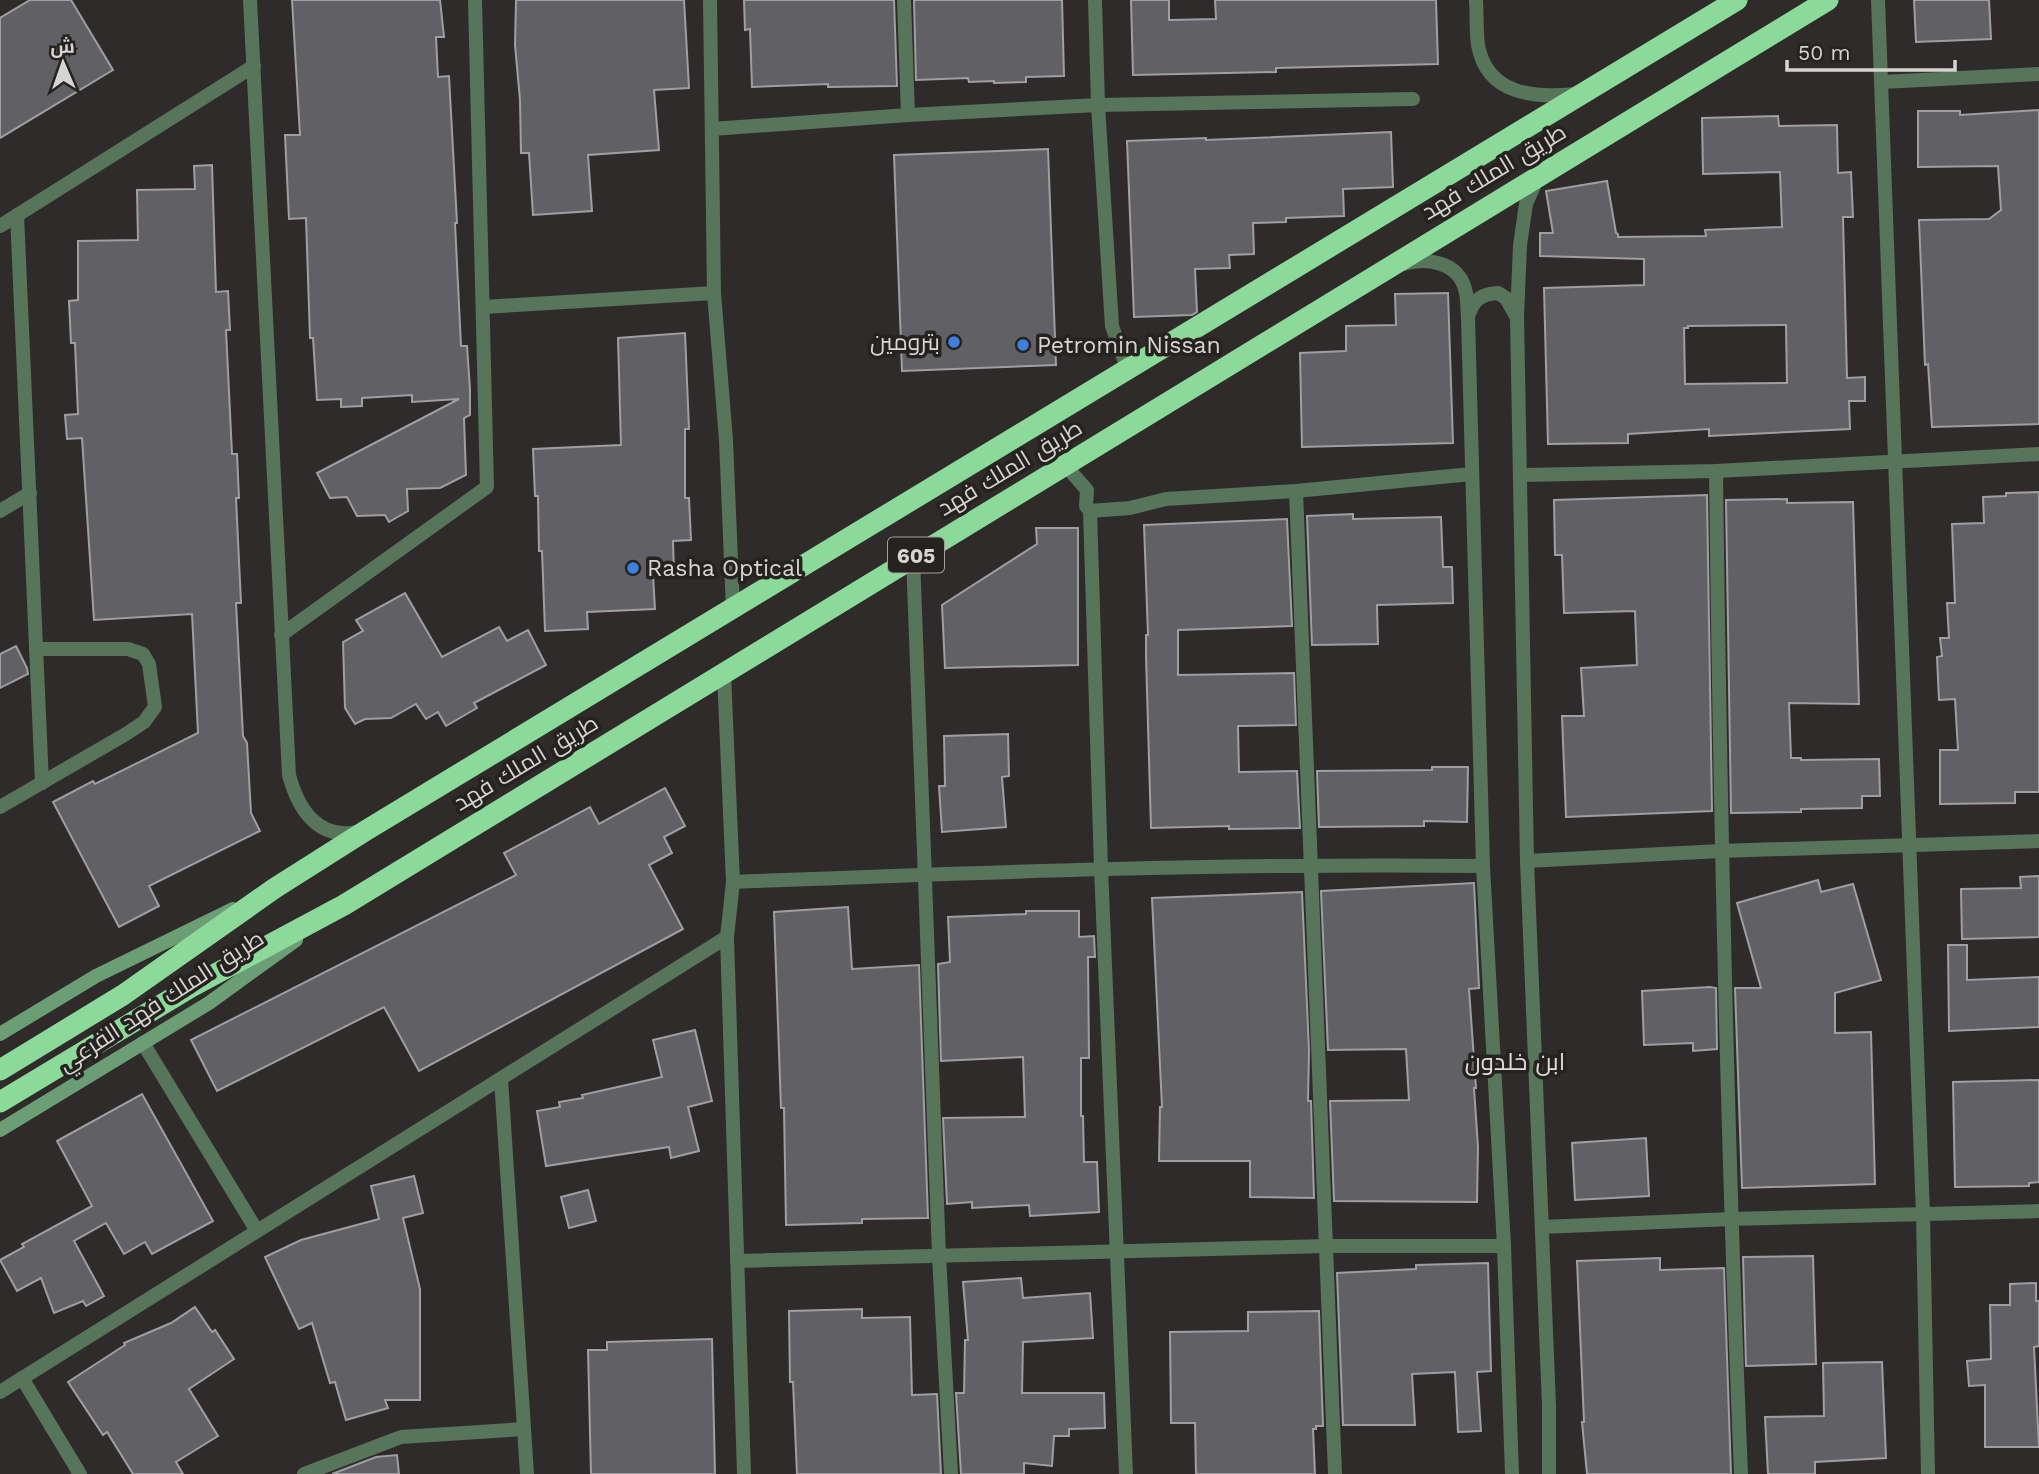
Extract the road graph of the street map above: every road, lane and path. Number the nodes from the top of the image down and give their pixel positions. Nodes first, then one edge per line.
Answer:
1 (250, 0) edge
2 (475, 0) edge
3 (710, 0) edge
4 (904, 0) edge
5 (1095, 0) edge
6 (1476, 0) edge
7 (1737, 0) edge
8 (1828, 0) edge
9 (1878, 0) edge
10 (254, 66) junction
11 (2039, 74) edge
12 (1882, 82) junction
13 (1580, 94) junction
14 (1413, 99) dead end
15 (1098, 105) junction
16 (908, 115) junction
17 (712, 129) junction
18 (1538, 177) junction
19 (17, 215) junction
20 (0, 226) edge
21 (1382, 270) junction
22 (714, 293) junction
23 (483, 307) junction
24 (1517, 317) junction
25 (1468, 318) junction
26 (1127, 368) junction
27 (2039, 454) edge
28 (1896, 461) junction
29 (1065, 465) junction
30 (1716, 471) junction
31 (1472, 474) junction
32 (1521, 475) junction
33 (1296, 491) junction
34 (30, 492) junction
35 (1090, 510) junction
36 (0, 511) edge
37 (913, 557) junction
38 (733, 609) junction
39 (281, 635) junction
40 (36, 649) junction
41 (724, 674) junction
42 (42, 783) junction
43 (0, 807) edge
44 (365, 831) junction
45 (2039, 841) edge
46 (1910, 846) junction
47 (1720, 851) junction
48 (1527, 862) junction
49 (1309, 864) junction
50 (1483, 866) junction
51 (1101, 868) junction
52 (925, 874) junction
53 (733, 882) junction
54 (275, 888) junction
55 (344, 905) junction
56 (727, 937) junction
57 (0, 1034) edge
58 (143, 1043) junction
59 (0, 1070) edge
60 (501, 1079) junction
61 (0, 1102) edge
62 (0, 1130) edge
63 (2039, 1211) edge
64 (1923, 1215) junction
65 (1731, 1219) junction
66 (1542, 1227) junction
67 (257, 1231) junction
68 (1326, 1246) junction
69 (1504, 1246) junction
70 (1117, 1252) junction
71 (940, 1256) junction
72 (737, 1261) junction
73 (22, 1378) junction
74 (0, 1392) edge
75 (524, 1429) junction
76 (80, 1474) edge
77 (304, 1474) edge
78 (527, 1474) edge
79 (744, 1474) edge
80 (951, 1474) edge
81 (1126, 1474) edge
82 (1335, 1474) edge
83 (1512, 1474) edge
84 (1549, 1474) edge
85 (1741, 1474) edge
86 (1928, 1474) edge

1 - 10 street
2 - 23 street
3 - 17 street
4 - 16 street
5 - 15 street
6 - 13 street
7 - 13 highway, طريق الملك فهد / 605
8 - 18 highway, طريق الملك فهد / 605
9 - 12 street
10 - 19 street
10 - 39 street
11 - 12 street
12 - 28 street
13 - 26 highway, طريق الملك فهد / 605
14 - 15 street
15 - 16 street
15 - 26 street
16 - 17 street
17 - 22 street
18 - 21 highway, طريق الملك فهد / 605
18 - 24 street
19 - 20 street
19 - 34 street
21 - 25 street
21 - 29 highway, طريق الملك فهد / 605
22 - 23 street
22 - 38 street
23 - 39 street
24 - 25 street
24 - 32 street
25 - 31 street
26 - 38 highway, طريق الملك فهد / 605
27 - 28 street
28 - 30 street
28 - 46 street
29 - 35 street
29 - 37 highway, طريق الملك فهد / 605
30 - 32 street
30 - 47 street
31 - 33 street
31 - 50 street
32 - 48 street
33 - 35 street
33 - 49 street
34 - 36 street
34 - 40 street
35 - 51 street
37 - 41 highway, طريق الملك فهد / 605
37 - 52 street
38 - 44 highway, طريق الملك فهد / 605
39 - 44 street
40 - 42 street
40 - 42 street
41 - 53 street
41 - 55 highway, طريق الملك فهد / 605
42 - 43 street
44 - 54 highway, طريق الملك فهد / 605
45 - 46 street
46 - 47 street
46 - 64 street
47 - 48 street
47 - 65 street
48 - 66 street
49 - 50 street
49 - 51 street
49 - 68 street
50 - 69 street
51 - 52 street
51 - 70 street
52 - 53 street
52 - 71 street
53 - 56 street
54 - 57 main road, طريق الملك فهد الفرعي
54 - 59 highway, طريق الملك فهد / 605
55 - 58 main road, طريق الملك فهد الفرعي
55 - 61 highway, طريق الملك فهد / 605
56 - 60 street
56 - 72 street
58 - 62 main road, طريق الملك فهد الفرعي
58 - 67 street
60 - 67 street
60 - 75 street
63 - 64 street
64 - 65 street
64 - 86 street
65 - 66 street
65 - 85 street
66 - 84 street
67 - 73 street
68 - 69 street
68 - 70 street
68 - 82 street
69 - 83 street
70 - 71 street
70 - 81 street
71 - 72 street
71 - 80 street
72 - 79 street
73 - 74 street
73 - 76 street
75 - 77 street
75 - 78 street

